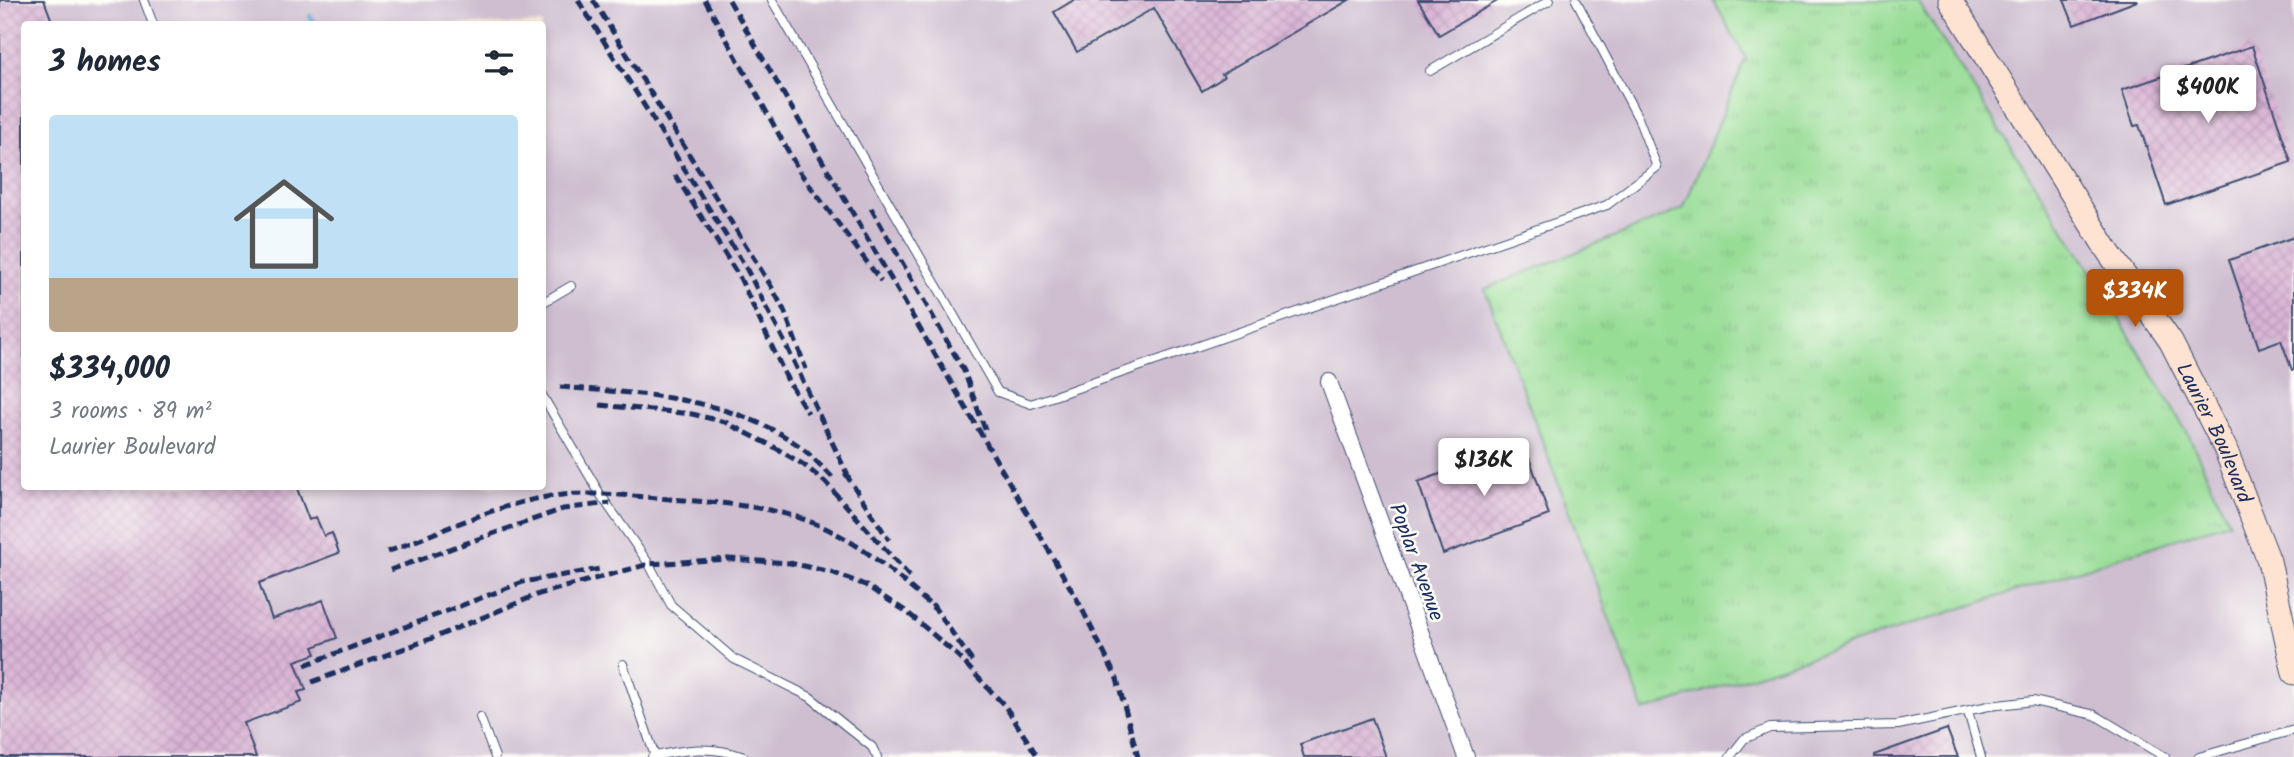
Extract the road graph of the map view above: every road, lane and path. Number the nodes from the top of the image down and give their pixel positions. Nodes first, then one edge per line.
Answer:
1 (144, 0) edge
2 (772, 0) edge
3 (1550, 0) edge
4 (1576, 0) edge
5 (1950, 0) edge
6 (152, 21) edge
7 (1430, 71) dead end
8 (571, 286) dead end
9 (546, 301) edge
10 (1329, 382) dead end
11 (546, 401) edge
12 (622, 664) dead end
13 (2294, 673) edge
14 (1968, 712) junction
15 (480, 717) dead end
16 (2294, 730) edge
17 (495, 757) edge
18 (653, 757) edge
19 (744, 757) edge
20 (877, 757) edge
21 (1466, 757) edge
22 (1730, 757) edge
23 (1981, 757) edge
24 (2165, 757) edge
25 (2199, 757) edge

1 - 6 lane
2 - 4 lane
3 - 7 lane
5 - 13 street, Laurier Boulevard
8 - 9 lane
10 - 21 street, Poplar Avenue
11 - 20 lane
12 - 18 lane
14 - 22 lane
14 - 23 lane
14 - 24 lane
15 - 17 lane
16 - 25 lane
18 - 19 lane

